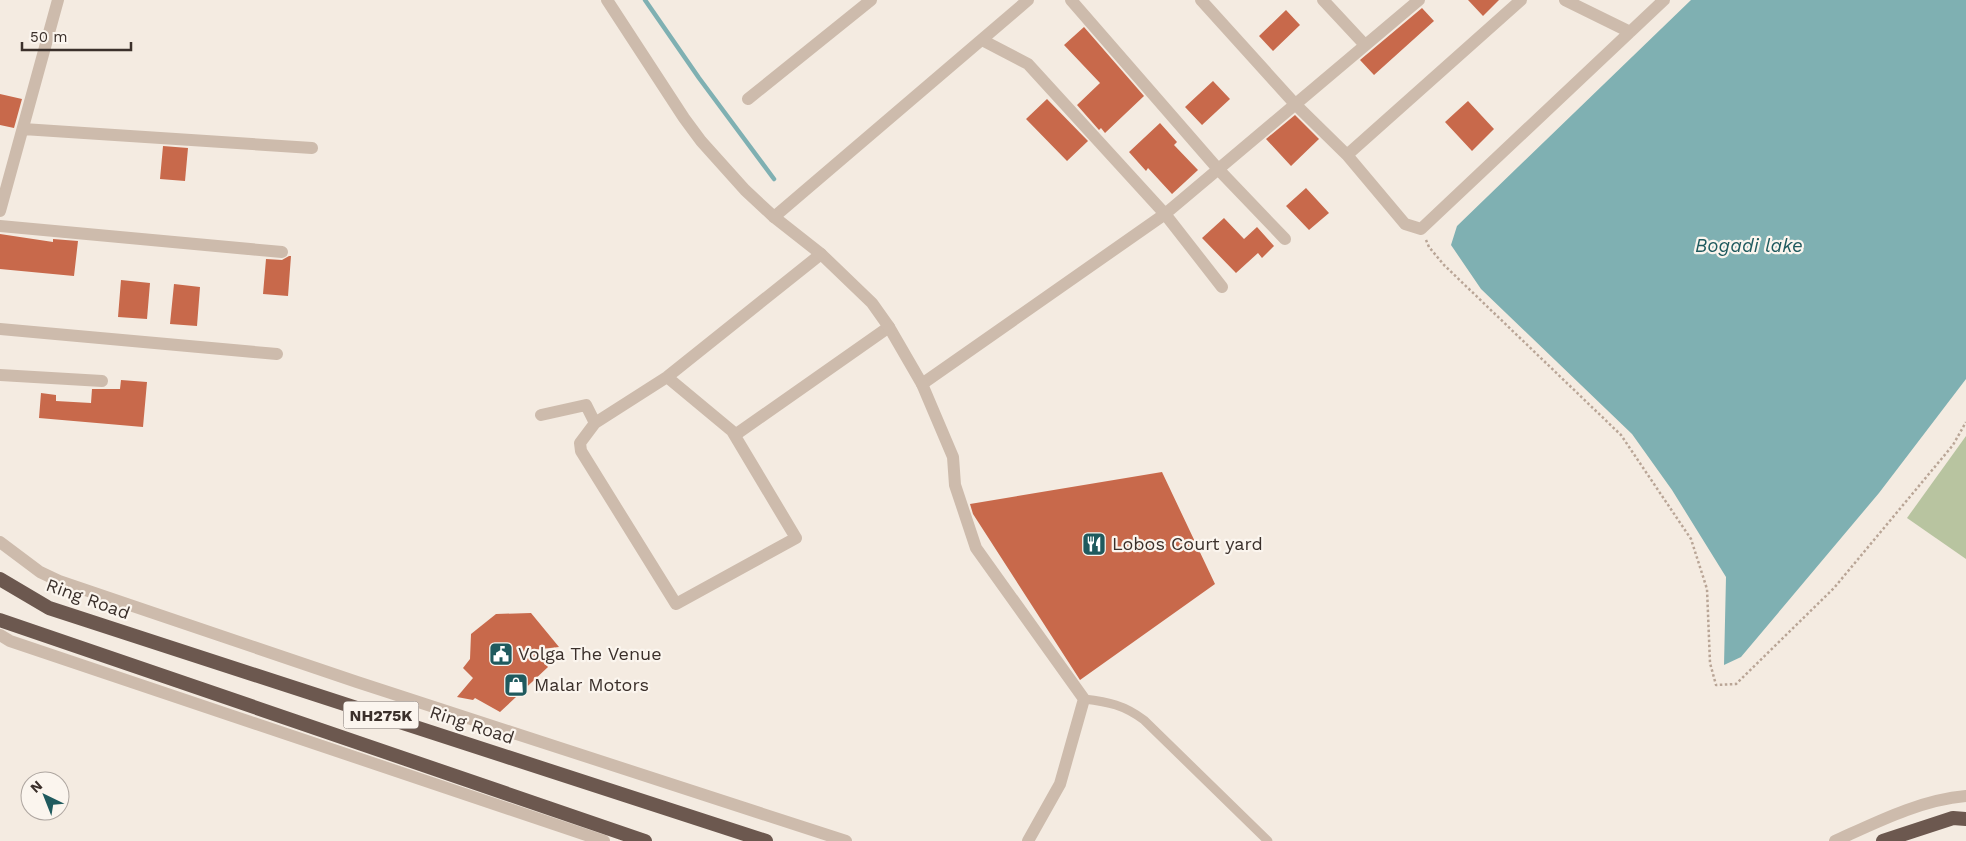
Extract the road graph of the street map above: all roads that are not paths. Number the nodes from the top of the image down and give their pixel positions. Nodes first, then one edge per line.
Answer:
1 (58, 0) edge
2 (607, 0) edge
3 (871, 0) edge
4 (1028, 0) edge
5 (1071, 0) edge
6 (1202, 0) edge
7 (1323, 0) edge
8 (1419, 0) edge
9 (1521, 0) edge
10 (1565, 0) edge
11 (1664, 0) edge
12 (1630, 32) junction
13 (982, 40) junction
14 (1365, 45) junction
15 (748, 99) dead end
16 (1295, 104) junction
17 (23, 129) junction
18 (312, 148) dead end
19 (1347, 155) junction
20 (1218, 169) junction
21 (0, 211) edge
22 (1165, 214) junction
23 (774, 217) junction
24 (0, 226) edge
25 (1285, 239) dead end
26 (282, 252) dead end
27 (821, 254) junction
28 (1222, 287) dead end
29 (889, 327) junction
30 (0, 329) edge
31 (276, 354) dead end
32 (0, 375) edge
33 (667, 377) junction
34 (102, 381) dead end
35 (922, 384) junction
36 (541, 415) dead end
37 (594, 423) junction
38 (735, 436) junction
39 (0, 542) edge
40 (0, 580) edge
41 (0, 620) edge
42 (0, 634) edge
43 (1084, 699) junction
44 (1966, 796) edge
45 (1966, 819) edge
46 (604, 841) edge
47 (645, 841) edge
48 (766, 841) edge
49 (846, 841) edge
50 (1028, 841) edge
51 (1268, 841) edge
52 (1835, 841) edge
53 (1883, 841) edge

1 - 17 street
2 - 23 street
3 - 15 street
4 - 13 street
5 - 20 street
6 - 16 street
7 - 14 street
8 - 14 street
9 - 19 street
10 - 12 street
11 - 12 street
12 - 19 street
13 - 22 street
13 - 23 street
14 - 16 street
16 - 19 street
16 - 20 street
17 - 18 street
17 - 21 street
20 - 22 street
20 - 25 street
22 - 28 street
22 - 35 street
23 - 27 street
24 - 26 street
27 - 29 street
27 - 33 street
29 - 35 street
29 - 38 street
30 - 31 street
32 - 34 street
33 - 37 street
33 - 38 street
35 - 43 street
36 - 37 street
37 - 38 street
39 - 49 street
40 - 48 highway, Ring Road / NH275K
41 - 47 highway, NH275K
42 - 46 street
43 - 50 street
43 - 51 lane
44 - 52 street
45 - 53 highway

